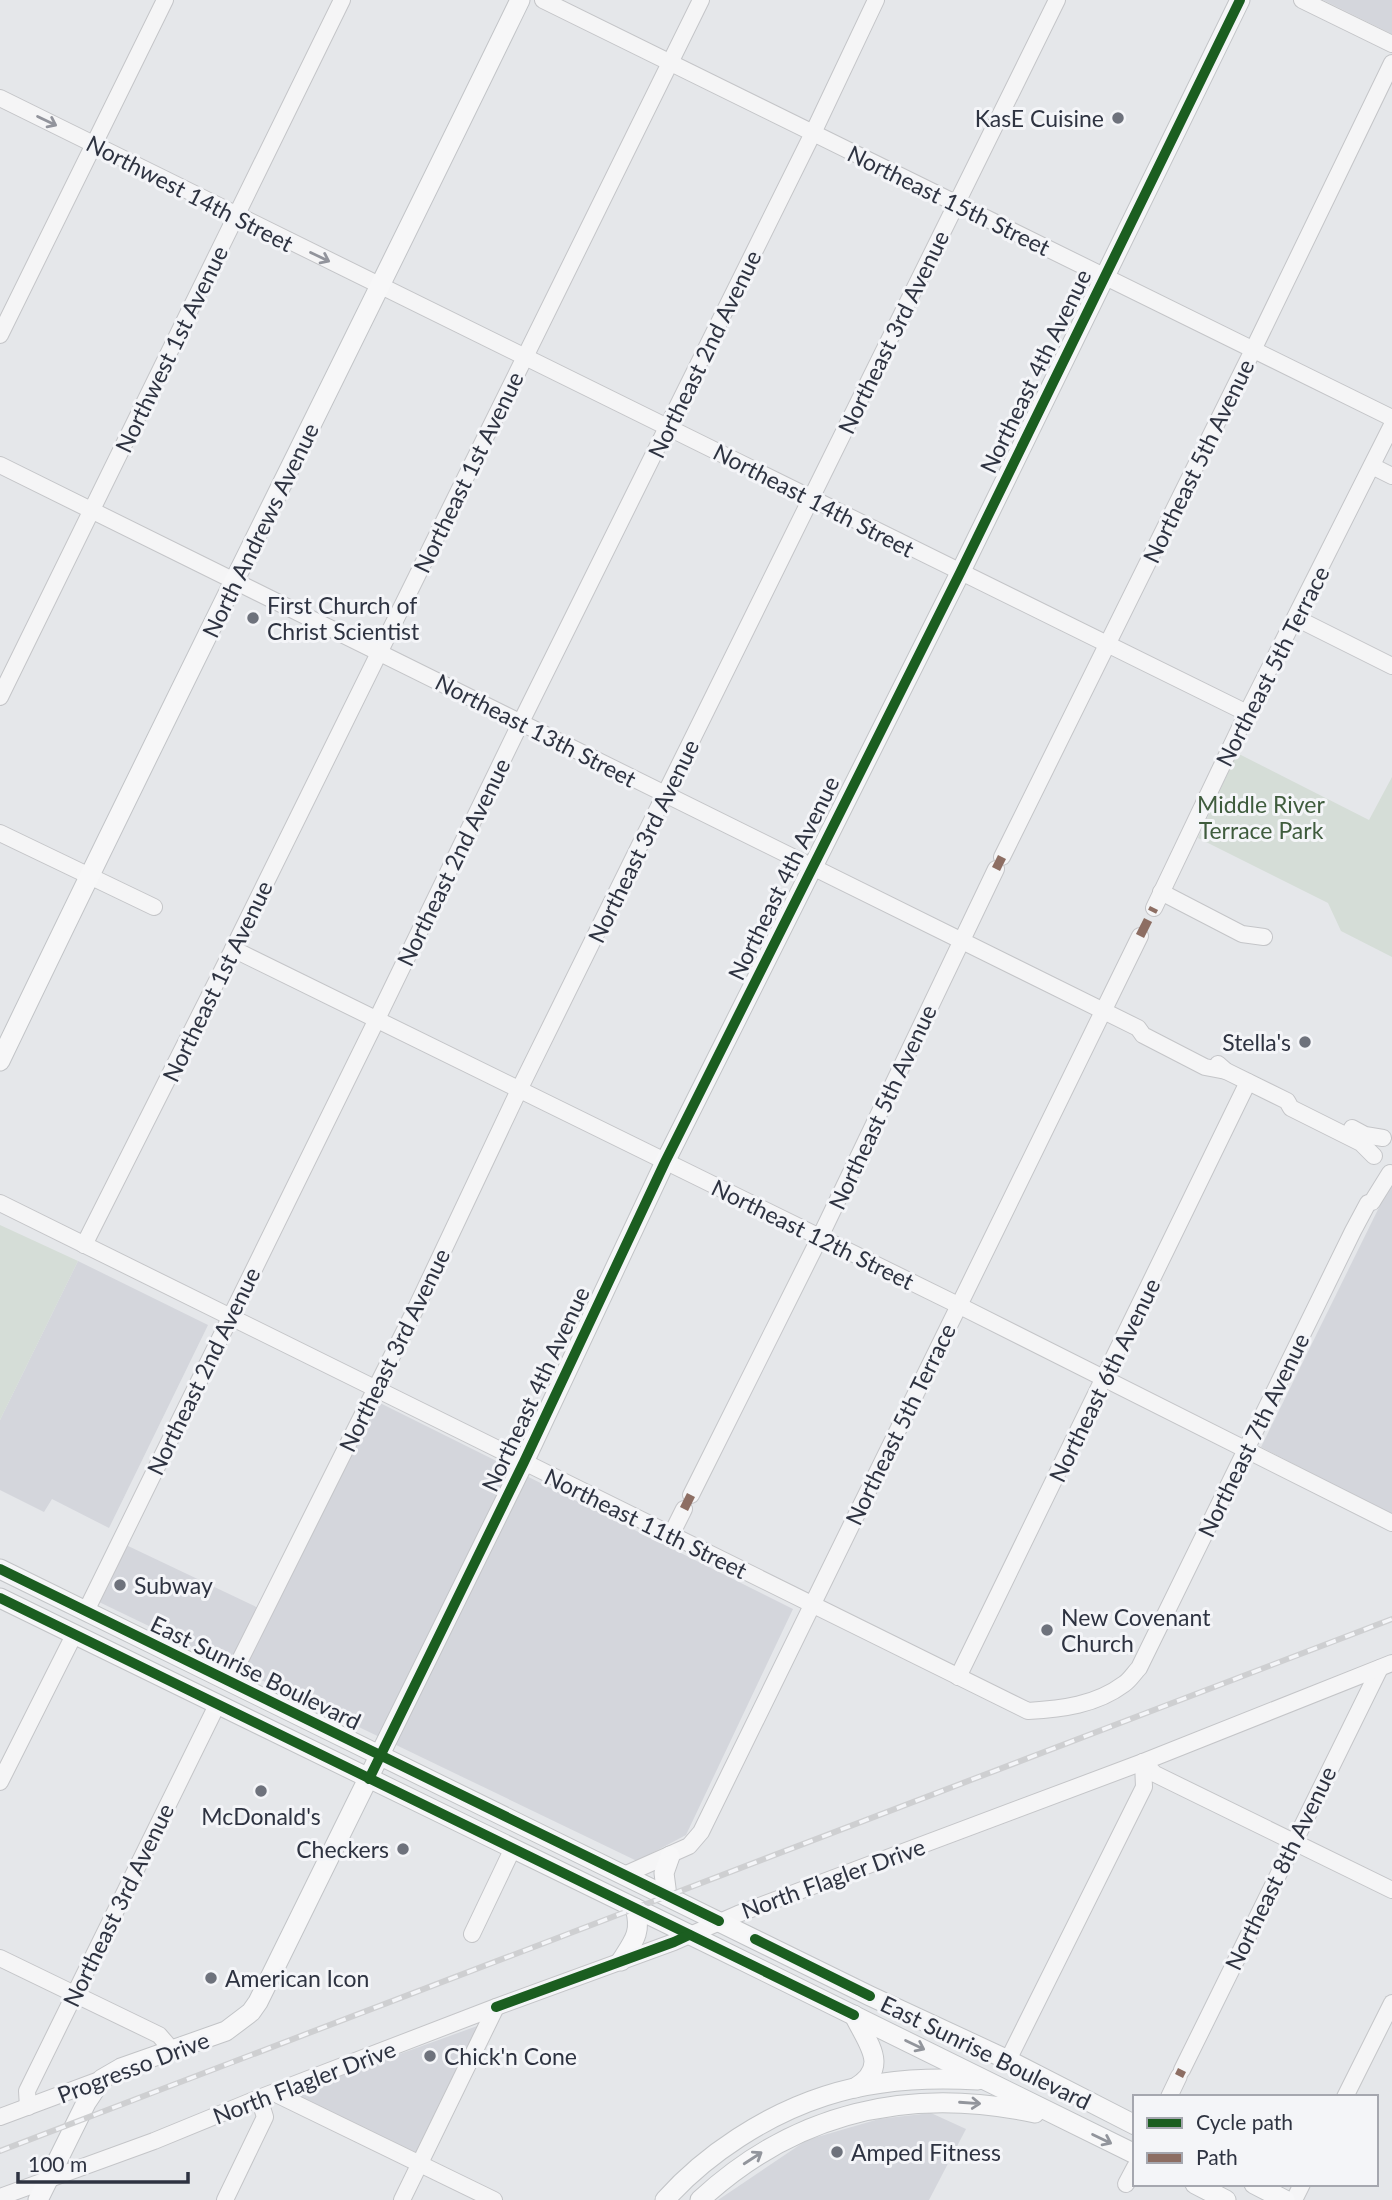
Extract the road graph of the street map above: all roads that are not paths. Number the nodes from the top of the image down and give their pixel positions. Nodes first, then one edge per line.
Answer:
1 (165, 0) edge
2 (342, 0) edge
3 (520, 0) edge
4 (543, 0) edge
5 (701, 0) edge
6 (876, 0) edge
7 (1057, 0) edge
8 (1240, 0) edge
9 (1302, 0) edge
10 (1392, 44) edge
11 (671, 62) junction
12 (1392, 63) edge
13 (0, 98) edge
14 (813, 133) junction
15 (94, 144) junction
16 (957, 202) junction
17 (237, 216) junction
18 (1104, 276) junction
19 (381, 288) junction
20 (0, 335) edge
21 (1253, 350) junction
22 (524, 357) junction
23 (1392, 418) edge
24 (1392, 425) edge
25 (668, 427) junction
26 (0, 465) edge
27 (1372, 466) junction
28 (1392, 476) edge
29 (811, 500) junction
30 (92, 509) junction
31 (960, 573) junction
32 (235, 580) junction
33 (1296, 618) junction
34 (1107, 646) junction
35 (379, 652) junction
36 (1392, 666) edge
37 (0, 697) edge
38 (1247, 713) junction
39 (521, 722) junction
40 (666, 795) junction
41 (0, 833) edge
42 (812, 866) junction
43 (88, 876) junction
44 (1161, 892) junction
45 (154, 907) dead end
46 (1154, 908) dead end
47 (1140, 936) dead end
48 (1264, 937) dead end
49 (960, 940) junction
50 (233, 949) junction
51 (1104, 1010) junction
52 (377, 1019) junction
53 (0, 1061) edge
54 (1248, 1082) junction
55 (519, 1090) junction
56 (1287, 1101) junction
57 (1389, 1136) edge
58 (665, 1162) junction
59 (1383, 1167) edge
60 (0, 1203) edge
61 (820, 1237) junction
62 (85, 1245) junction
63 (958, 1305) junction
64 (229, 1317) junction
65 (1104, 1380) junction
66 (374, 1388) junction
67 (1246, 1450) junction
68 (524, 1462) junction
69 (1391, 1519) edge
70 (671, 1535) junction
71 (0, 1569) edge
72 (0, 1598) edge
73 (812, 1605) junction
74 (86, 1611) junction
75 (38, 1617) junction
76 (115, 1626) junction
77 (74, 1635) junction
78 (1386, 1665) edge
79 (958, 1677) junction
80 (229, 1682) junction
81 (217, 1705) junction
82 (1028, 1712) joint
83 (380, 1756) junction
84 (1143, 1762) junction
85 (369, 1779) junction
86 (0, 1782) edge
87 (1293, 1841) junction
88 (513, 1848) junction
89 (670, 1856) junction
90 (624, 1875) junction
91 (578, 1880) junction
92 (1392, 1890) edge
93 (667, 1896) junction
94 (635, 1908) junction
95 (719, 1921) junction
96 (471, 1934) dead end
97 (689, 1935) junction
98 (0, 1958) edge
99 (621, 1961) junction
100 (75, 1993) junction
101 (257, 2002) joint
102 (1392, 2003) edge
103 (496, 2007) junction
104 (854, 2015) junction
105 (172, 2050) junction
106 (1008, 2060) junction
107 (102, 2079) junction
108 (987, 2081) junction
109 (853, 2090) junction
110 (1170, 2095) edge
111 (1346, 2095) edge
112 (267, 2096) junction
113 (28, 2107) junction
114 (1105, 2110) junction
115 (0, 2118) edge
116 (1070, 2123) junction
117 (1133, 2124) edge
118 (1133, 2153) edge
119 (420, 2164) junction
120 (48, 2179) junction
121 (1199, 2186) edge
122 (1258, 2186) edge
123 (0, 2197) edge
124 (38, 2200) edge
125 (225, 2200) edge
126 (402, 2200) edge
127 (494, 2200) edge
128 (665, 2200) edge
129 (700, 2200) edge
130 (1226, 2200) edge
131 (1285, 2200) edge

1 - 15 street
2 - 17 street, Northwest 1st Avenue
3 - 19 main road, North Andrews Avenue
4 - 11 street, Northeast 15th Street
5 - 11 street, Northeast 1st Avenue
6 - 14 street, Northeast 2nd Avenue
7 - 16 street, Northeast 3rd Avenue
8 - 18 main road, Northeast 4th Avenue
9 - 10 street
11 - 14 street, Northeast 15th Street
11 - 22 street, Northeast 1st Avenue
12 - 21 street, Northeast 5th Avenue
13 -> 15 street, Northwest 14th Street
14 - 16 street, Northeast 15th Street
14 - 25 street, Northeast 2nd Avenue
15 - 17 street, Northwest 14th Street
15 - 20 street
16 - 18 street, Northeast 15th Street
16 - 29 street, Northeast 3rd Avenue
17 -> 19 street, Northwest 14th Street
17 - 30 street, Northwest 1st Avenue
18 - 21 street, Northeast 15th Street
18 - 31 main road, Northeast 4th Avenue
19 - 22 street, Northeast 14th Street
19 - 32 main road, North Andrews Avenue
21 - 23 street, Northeast 15th Street
21 - 34 street, Northeast 5th Avenue
22 - 25 street, Northeast 14th Street
22 - 35 street, Northeast 1st Avenue
24 - 27 street, Northeast 5th Terrace
25 - 29 street, Northeast 14th Street
25 - 39 street, Northeast 2nd Avenue
26 - 30 street, Northeast 13th Street
27 - 28 street
27 - 33 street, Northeast 5th Terrace
29 - 31 street, Northeast 14th Street
29 - 40 street, Northeast 3rd Avenue
30 - 32 street, Northeast 13th Street
30 - 37 street, Northwest 1st Avenue
31 - 34 street, Northeast 14th Street
31 - 42 main road, Northeast 4th Avenue
32 - 35 street, Northeast 13th Street
32 - 43 main road, North Andrews Avenue
33 - 36 street
33 - 38 street, Northeast 5th Terrace
34 - 38 street, Northeast 14th Street
34 - 49 street, Northeast 5th Avenue
35 - 39 street, Northeast 13th Street
35 - 50 street, Northeast 1st Avenue
38 - 44 street, Northeast 5th Terrace
39 - 40 street, Northeast 13th Street
39 - 52 street, Northeast 2nd Avenue
40 - 42 street, Northeast 13th Street
40 - 55 street, Northeast 3rd Avenue
41 - 43 street
42 - 49 street, Northeast 13th Street
42 - 58 main road, Northeast 4th Avenue
43 - 45 street
43 - 53 main road, North Andrews Avenue
44 - 46 street, Northeast 5th Terrace
44 - 48 street
47 - 51 street, Northeast 5th Terrace
49 - 51 street, Northeast 13th Street
49 - 61 street, Northeast 5th Avenue
50 - 52 street, Northeast 12th Street
50 - 62 street, Northeast 1st Avenue
51 - 54 street, Northeast 13th Street
51 - 63 street, Northeast 5th Terrace
52 - 55 street, Northeast 12th Street
52 - 64 street, Northeast 2nd Avenue
54 - 56 street, Northeast 13th Street
54 - 65 street, Northeast 6th Avenue
55 - 58 street, Northeast 12th Street
55 - 66 street, Northeast 3rd Avenue
56 - 57 street, Northeast 13th Street
56 - 59 street, Northeast 13th Street
57 - 59 street, Northeast 7th Avenue
58 - 61 street, Northeast 12th Street
58 - 68 main road, Northeast 4th Avenue
59 - 67 street, Northeast 7th Avenue
60 - 62 street, Northeast 11th Street
61 - 63 street, Northeast 12th Street
61 - 70 street, Northeast 5th Avenue
62 - 64 street, Northeast 11th Street
63 - 65 street, Northeast 12th Street
63 - 73 street, Northeast 5th Terrace
64 - 66 street, Northeast 11th Street
64 - 74 street, Northeast 2nd Avenue
65 - 67 street, Northeast 12th Street
65 - 79 street, Northeast 6th Avenue
66 - 68 street, Northeast 11th Street
66 - 80 street, Northeast 3rd Avenue
67 - 69 street, Northeast 12th Street
67 - 82 street, Northeast 7th Avenue
68 - 70 street, Northeast 11th Street
68 - 83 main road, Northeast 4th Avenue
70 - 73 street, Northeast 11th Street
71 - 74 main road, East Sunrise Boulevard
72 - 75 main road, East Sunrise Boulevard
73 - 79 street, Northeast 11th Street
73 - 89 street, Northeast 5th Terrace
74 - 75 main road
74 - 76 main road, East Sunrise Boulevard
75 - 77 main road, East Sunrise Boulevard
76 - 77 main road
76 - 80 main road, East Sunrise Boulevard
77 - 81 main road, East Sunrise Boulevard
77 - 86 street
78 - 84 street, North Flagler Drive
78 - 87 street, Northeast 8th Avenue
79 - 82 street, Northeast 11th Street
80 - 83 main road, East Sunrise Boulevard
81 - 85 main road, East Sunrise Boulevard
81 - 100 street, Northeast 3rd Avenue
83 - 85 main road, Northeast 4th Avenue
83 - 90 main road, East Sunrise Boulevard
84 - 87 street
84 - 95 street, North Flagler Drive
84 - 106 street
85 - 88 main road, East Sunrise Boulevard
85 - 101 main road, Northeast 4th Avenue
87 - 92 street
87 - 110 street, Northeast 8th Avenue
88 - 91 main road, East Sunrise Boulevard
88 - 96 street
89 - 90 street, Northeast 5th Terrace
89 - 93 main road
90 - 91 main road
90 - 93 main road, East Sunrise Boulevard
91 - 94 main road, East Sunrise Boulevard
93 - 95 main road, East Sunrise Boulevard
94 - 97 main road, East Sunrise Boulevard
94 - 99 main road
95 - 97 street, North Flagler Drive
95 - 106 main road, East Sunrise Boulevard
97 - 99 street, North Flagler Drive
97 - 104 main road, East Sunrise Boulevard
98 - 100 street
99 - 103 street, North Flagler Drive
100 - 105 street
100 - 113 street, Northeast 3rd Avenue
101 - 105 main road, Progresso Drive
102 - 111 street
103 - 112 street, North Flagler Drive
103 - 119 street
104 -> 108 main road, East Sunrise Boulevard
104 - 109 main road
105 - 107 main road, Progresso Drive
106 - 114 main road, East Sunrise Boulevard
107 - 113 street, Progresso Drive
107 - 120 main road
108 - 109 main road
108 - 114 main road
108 - 116 main road, East Sunrise Boulevard
109 - 128 main road
112 - 119 street
112 - 120 street, North Flagler Drive
112 - 125 street
113 - 115 street, Progresso Drive
114 - 117 main road
116 -> 118 main road
129 -> 116 main road
119 - 126 street
119 - 127 street
120 - 123 street, North Flagler Drive
120 - 124 main road
121 - 130 main road
122 - 131 main road

